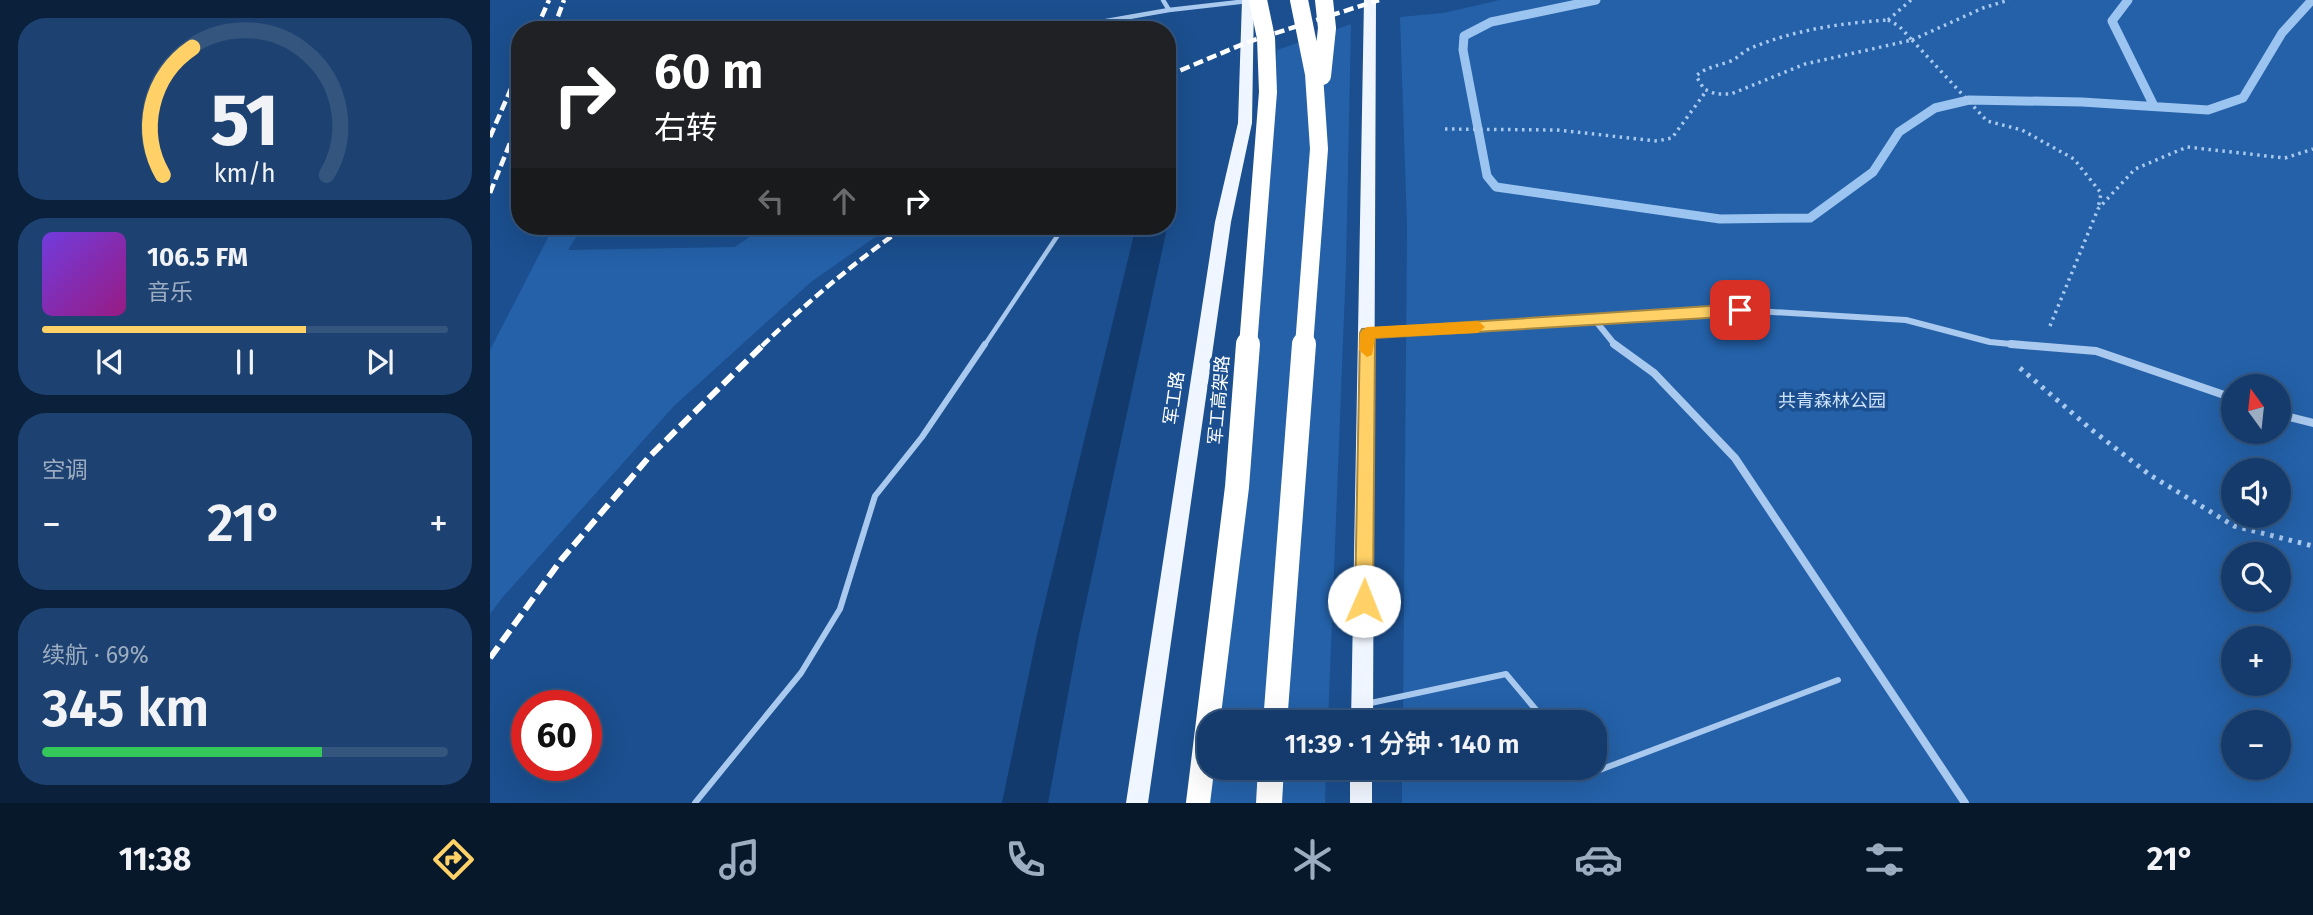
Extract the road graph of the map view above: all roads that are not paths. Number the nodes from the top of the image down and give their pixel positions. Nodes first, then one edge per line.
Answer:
1 (1163, 0) edge
2 (1248, 0) edge
3 (1258, 0) edge
4 (1299, 0) edge
5 (1324, 0) edge
6 (1370, 0) edge
7 (1170, 10) junction
8 (1107, 21) edge
9 (1319, 106) junction
10 (1058, 235) edge
11 (1594, 319) junction
12 (1367, 333) junction
13 (2221, 394) edge
14 (2291, 417) edge
15 (2313, 423) edge
16 (1838, 680) dead end
17 (1276, 710) edge
18 (1362, 710) edge
19 (1376, 710) edge
20 (1536, 710) edge
21 (1607, 767) edge
22 (1270, 780) edge
23 (1361, 780) edge
24 (695, 803) edge
25 (1137, 803) edge
26 (1198, 803) edge
27 (1269, 803) edge
28 (1361, 803) edge
29 (1965, 803) edge

1 - 7 lane
2 - 7 lane
2 - 25 main road, 军工路
3 - 26 highway, 军工高架路, bridge
4 - 9 highway, bridge
5 - 9 highway, bridge
6 - 12 main road
7 - 8 lane
9 - 17 highway, bridge
10 - 24 lane
11 - 12 street
11 - 13 street
11 - 29 street
12 - 18 main road
14 - 15 street
16 - 21 lane
19 - 20 lane
22 - 27 highway
23 - 28 main road

